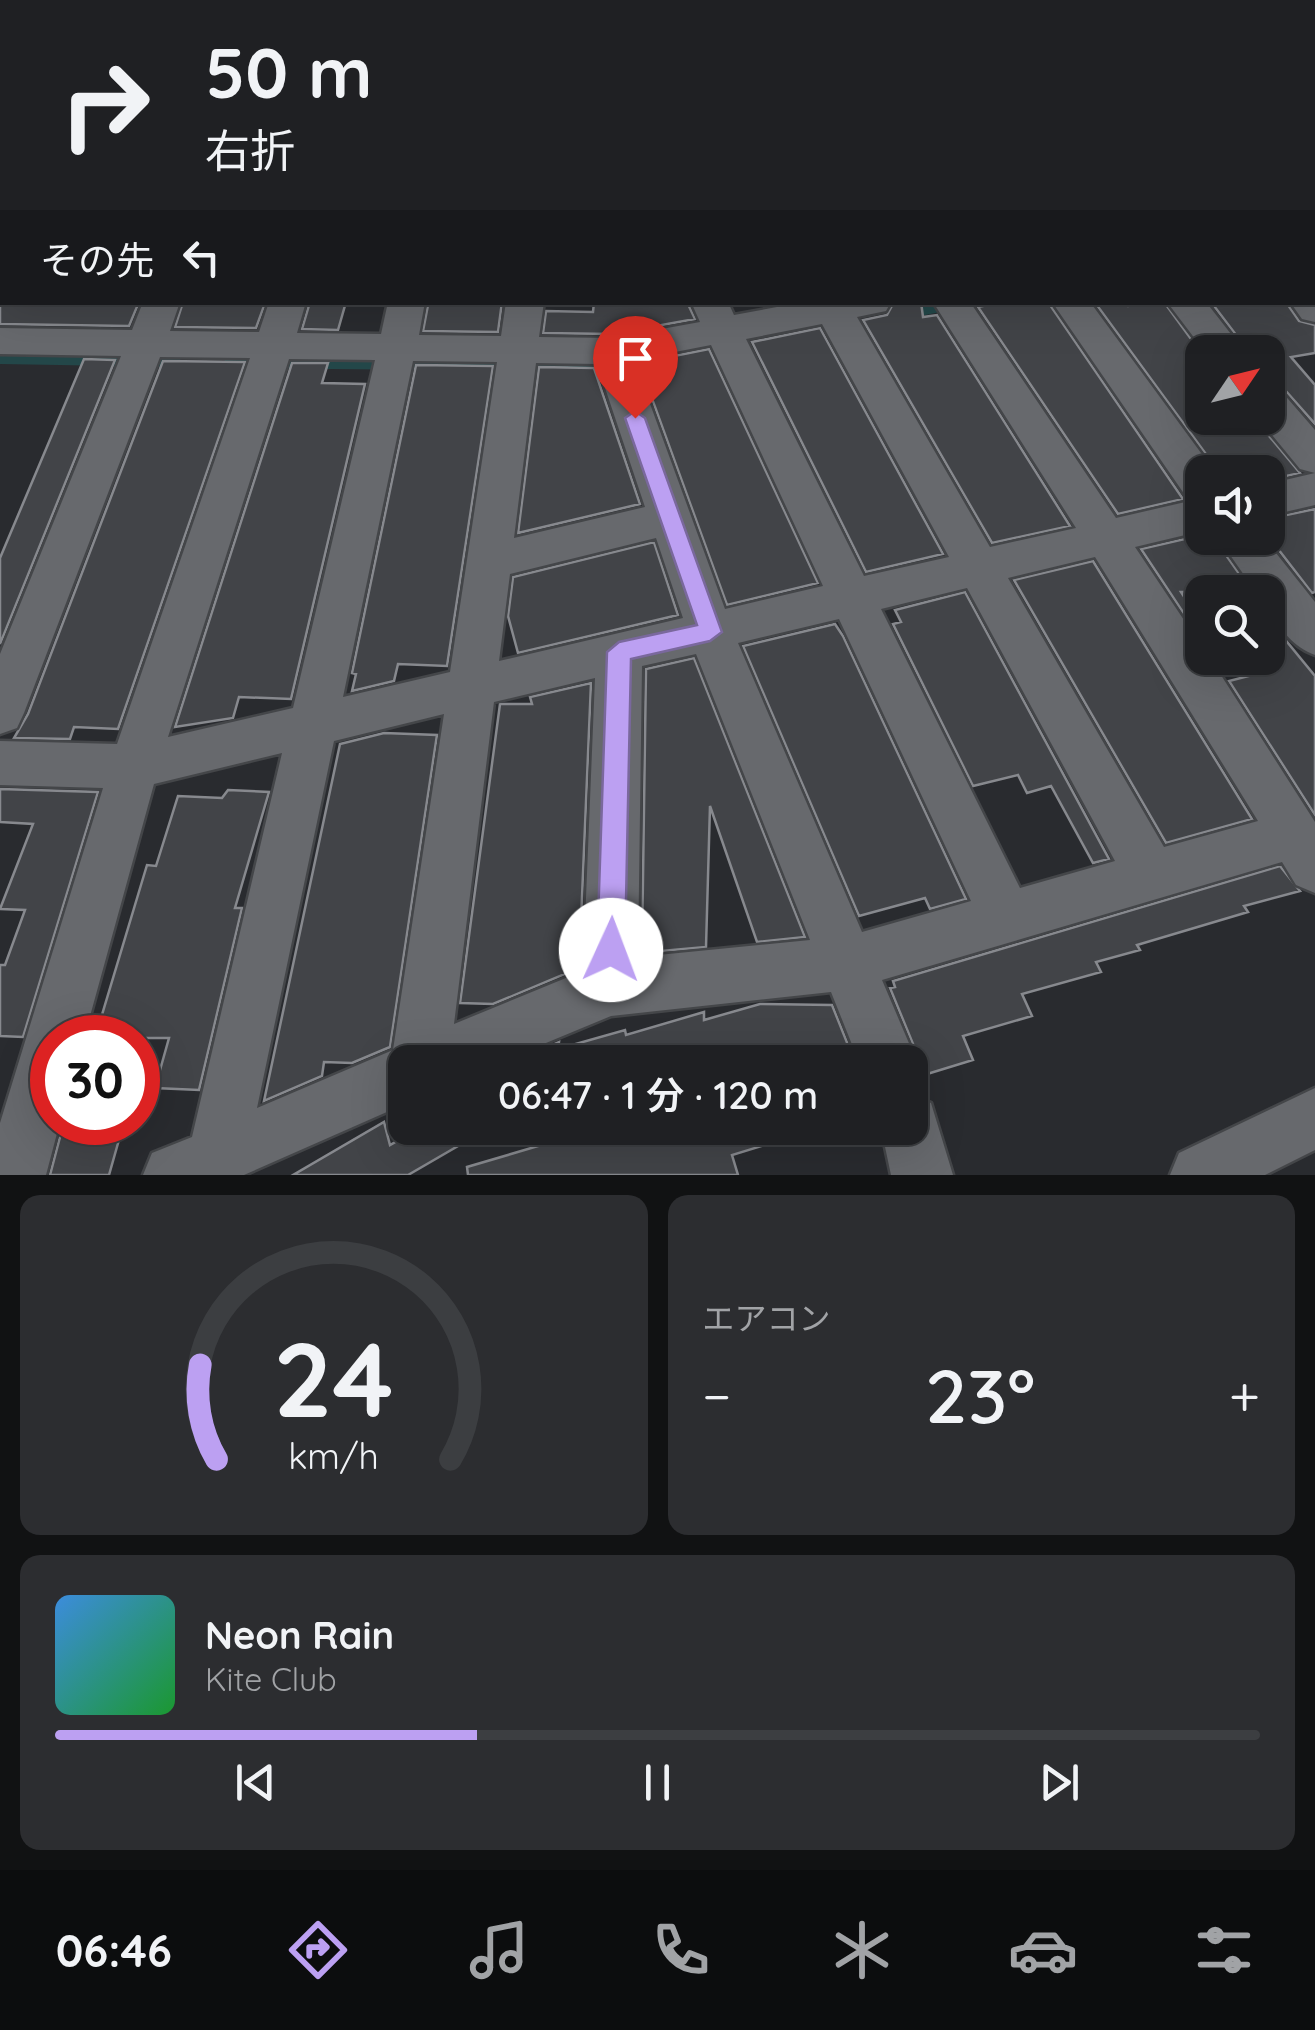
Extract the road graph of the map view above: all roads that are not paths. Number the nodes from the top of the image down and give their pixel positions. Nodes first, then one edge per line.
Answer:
1 (405, 305) edge
2 (524, 305) edge
3 (845, 305) edge
4 (952, 305) edge
5 (1072, 305) edge
6 (1187, 305) edge
7 (716, 318) edge
8 (155, 322) edge
9 (281, 323) edge
10 (1212, 335) edge
11 (0, 341) edge
12 (397, 346) junction
13 (518, 348) junction
14 (612, 351) junction
15 (1285, 422) edge
16 (1315, 458) edge
17 (1185, 463) edge
18 (1315, 488) edge
19 (1285, 496) edge
20 (670, 518) junction
21 (1185, 520) edge
22 (1105, 539) junction
23 (1253, 555) edge
24 (491, 561) junction
25 (980, 568) junction
26 (850, 599) junction
27 (710, 632) junction
28 (1315, 636) edge
29 (619, 652) junction
30 (475, 684) junction
31 (0, 713) edge
32 (315, 725) junction
33 (0, 764) edge
34 (134, 767) junction
35 (1304, 852) edge
36 (1152, 876) junction
37 (1006, 918) junction
38 (844, 964) junction
39 (610, 988) junction
40 (62, 1015) edge
41 (422, 1045) edge
42 (473, 1045) edge
43 (880, 1045) edge
44 (388, 1082) edge
45 (1315, 1118) edge
46 (30, 1122) edge
47 (915, 1145) edge
48 (202, 1169) edge
49 (15, 1175) edge
50 (922, 1175) edge
51 (1201, 1175) edge

1 - 12 street
2 - 13 street
3 - 7 street
3 - 25 street
4 - 22 street
5 - 17 street
6 - 10 street
7 - 14 street
7 - 26 street
8 - 9 street
8 - 11 street
8 - 31 street
9 - 12 street
9 - 34 street
12 - 13 street
12 - 32 street
13 - 14 street
13 - 24 street
14 - 20 street
15 - 16 street
18 - 19 street
20 - 24 street
20 - 27 street
21 - 22 street
22 - 25 street
22 - 35 street
23 - 28 street
24 - 30 street
25 - 26 street
25 - 36 street
26 - 27 street
26 - 37 street
27 - 29 street
27 - 38 street
29 - 30 street
29 - 39 street
30 - 32 street
30 - 41 street
32 - 34 street
32 - 48 street
33 - 34 street
34 - 40 street
35 - 36 street
36 - 37 street
37 - 38 street
38 - 39 street
38 - 43 street
39 - 42 street
44 - 48 street
45 - 51 street
46 - 49 street
47 - 50 street

